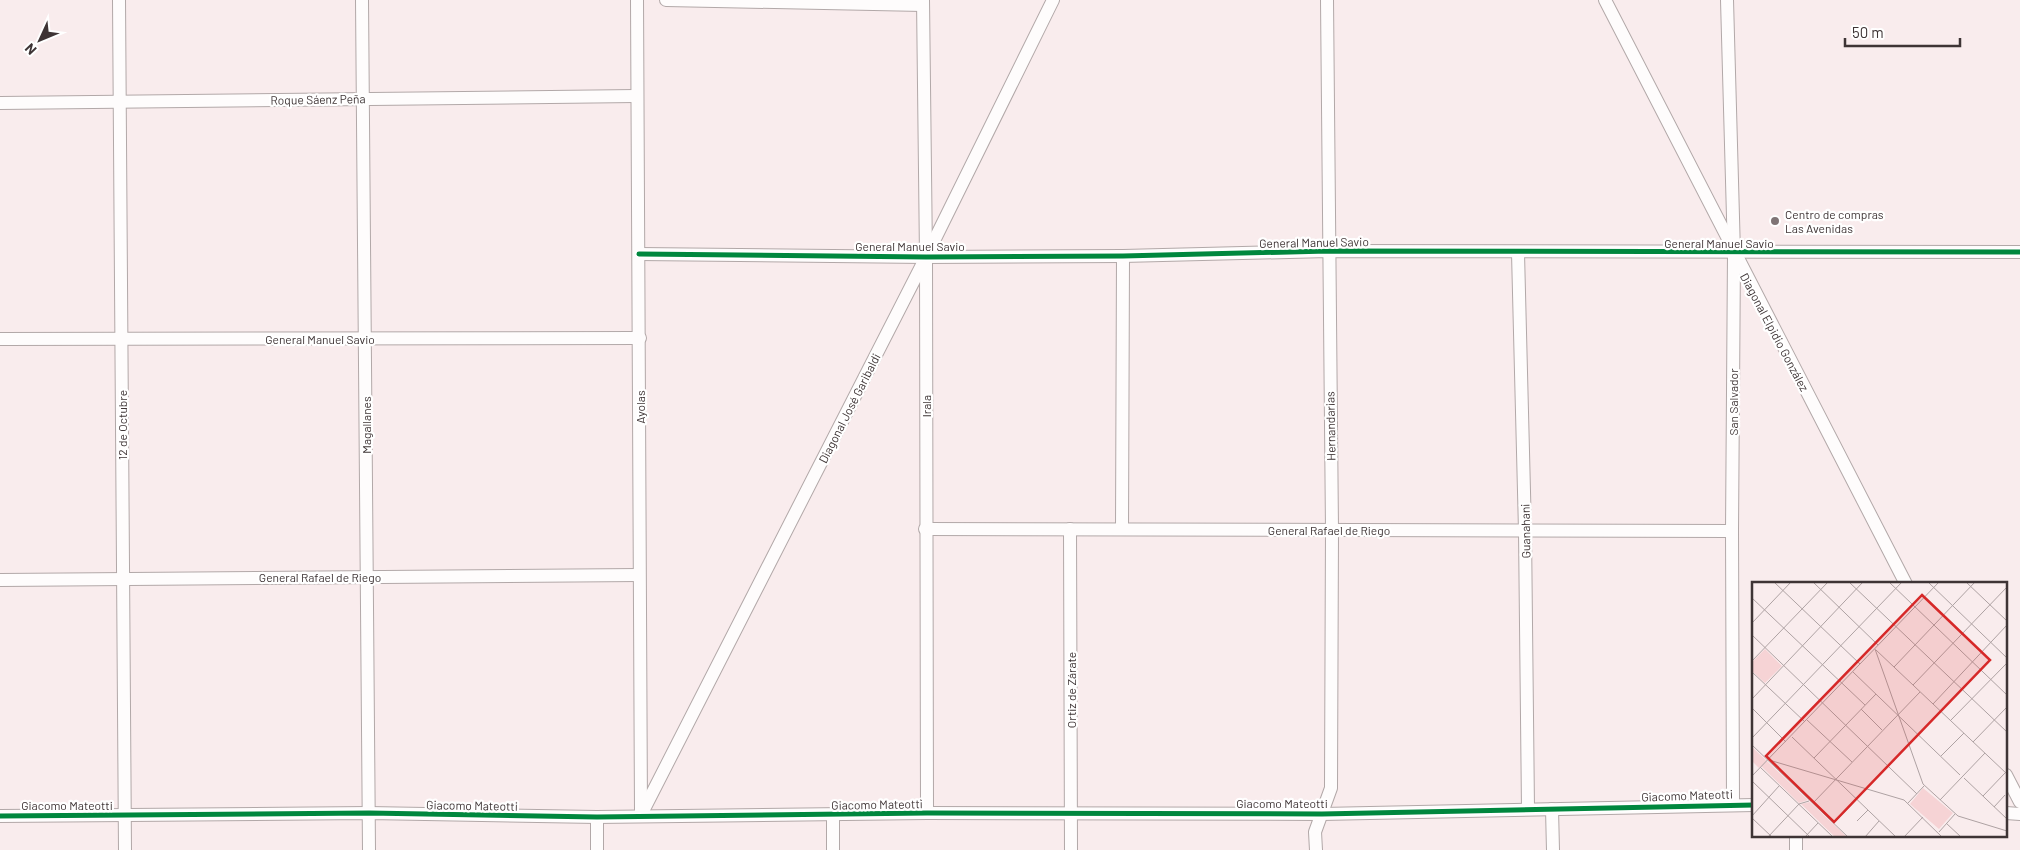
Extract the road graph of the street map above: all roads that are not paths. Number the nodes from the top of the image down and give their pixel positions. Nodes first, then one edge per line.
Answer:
1 (119, 0) edge
2 (362, 0) edge
3 (638, 0) edge
4 (666, 0) edge
5 (1053, 0) edge
6 (1326, 0) edge
7 (1605, 0) edge
8 (1727, 0) edge
9 (923, 3) edge
10 (636, 96) junction
11 (363, 99) junction
12 (120, 102) junction
13 (0, 103) edge
14 (1328, 251) junction
15 (2020, 252) edge
16 (1518, 253) junction
17 (1734, 253) junction
18 (639, 254) junction
19 (1123, 256) junction
20 (926, 257) junction
21 (365, 338) junction
22 (640, 338) junction
23 (0, 339) edge
24 (121, 339) junction
25 (925, 529) junction
26 (1070, 529) junction
27 (1122, 529) junction
28 (1332, 530) junction
29 (1525, 530) junction
30 (1732, 531) junction
31 (640, 575) junction
32 (367, 577) junction
33 (123, 579) junction
34 (0, 580) edge
35 (1905, 582) edge
36 (2008, 780) edge
37 (2020, 802) edge
38 (1733, 804) junction
39 (1752, 805) edge
40 (1528, 809) junction
41 (1552, 809) junction
42 (369, 813) junction
43 (927, 813) junction
44 (1071, 814) junction
45 (1322, 814) junction
46 (124, 815) junction
47 (641, 815) junction
48 (833, 815) junction
49 (0, 816) edge
50 (597, 816) junction
51 (125, 850) edge
52 (369, 850) edge
53 (597, 850) edge
54 (833, 850) edge
55 (1072, 850) edge
56 (1316, 850) edge
57 (1553, 850) edge

1 - 12 street, 12 de Octubre
2 - 11 street, Magallanes
3 - 10 street, Ayolas
4 - 9 street
5 - 20 street, Diagonal José Garibaldi
6 - 14 street, Hernandarias
7 - 17 street, Diagonal Elpidio González
8 - 17 street, San Salvador
9 - 20 street, Irala
10 - 11 street, Roque Sáenz Peña
10 - 18 street, Ayolas
11 - 12 street, Roque Sáenz Peña
11 - 21 street, Magallanes
12 - 13 street, Roque Sáenz Peña
12 - 24 street, 12 de Octubre
14 - 16 street, General Manuel Savio
14 - 19 street, General Manuel Savio
14 - 28 street, Hernandarias
15 - 17 street, General Manuel Savio
16 - 17 street, General Manuel Savio
16 - 29 street, Guanahani
17 - 30 street, San Salvador
17 - 35 street, Diagonal Elpidio González
18 - 20 street, General Manuel Savio
18 - 22 street, Ayolas
19 - 20 street, General Manuel Savio
19 - 27 street
20 - 25 street, Irala
20 - 47 street, Diagonal José Garibaldi
21 - 22 street, General Manuel Savio
21 - 24 street, General Manuel Savio
21 - 32 street, Magallanes
22 - 31 street, Ayolas
23 - 24 street, General Manuel Savio
24 - 33 street, 12 de Octubre
25 - 26 street, General Rafael de Riego
25 - 43 street, Irala
26 - 27 street, General Rafael de Riego
26 - 44 street, Ortiz de Zárate
27 - 28 street, General Rafael de Riego
28 - 29 street, General Rafael de Riego
28 - 45 street, Hernandarias
29 - 30 street, General Rafael de Riego
29 - 40 street, Guanahani
30 - 38 street, San Salvador
31 - 32 street, General Rafael de Riego
31 - 47 street, Ayolas
32 - 33 street, General Rafael de Riego
32 - 42 street, Magallanes
33 - 34 street, General Rafael de Riego
33 - 46 street, 12 de Octubre
36 - 37 street
38 - 39 street, Giacomo Mateotti
38 - 41 street, Giacomo Mateotti
40 - 41 street, Giacomo Mateotti
40 - 45 street, Giacomo Mateotti
41 - 57 street
42 - 46 street, Giacomo Mateotti
42 - 50 street, Giacomo Mateotti
42 - 52 street, Magallanes
43 - 44 street, Giacomo Mateotti
43 - 48 street, Giacomo Mateotti
44 - 45 street, Giacomo Mateotti
44 - 55 street, Ortiz de Zárate
45 - 56 street, Hernandarias
46 - 49 street, Giacomo Mateotti
46 - 51 street, 12 de Octubre
47 - 48 street, Giacomo Mateotti
47 - 50 street, Giacomo Mateotti
48 - 54 street
50 - 53 street

